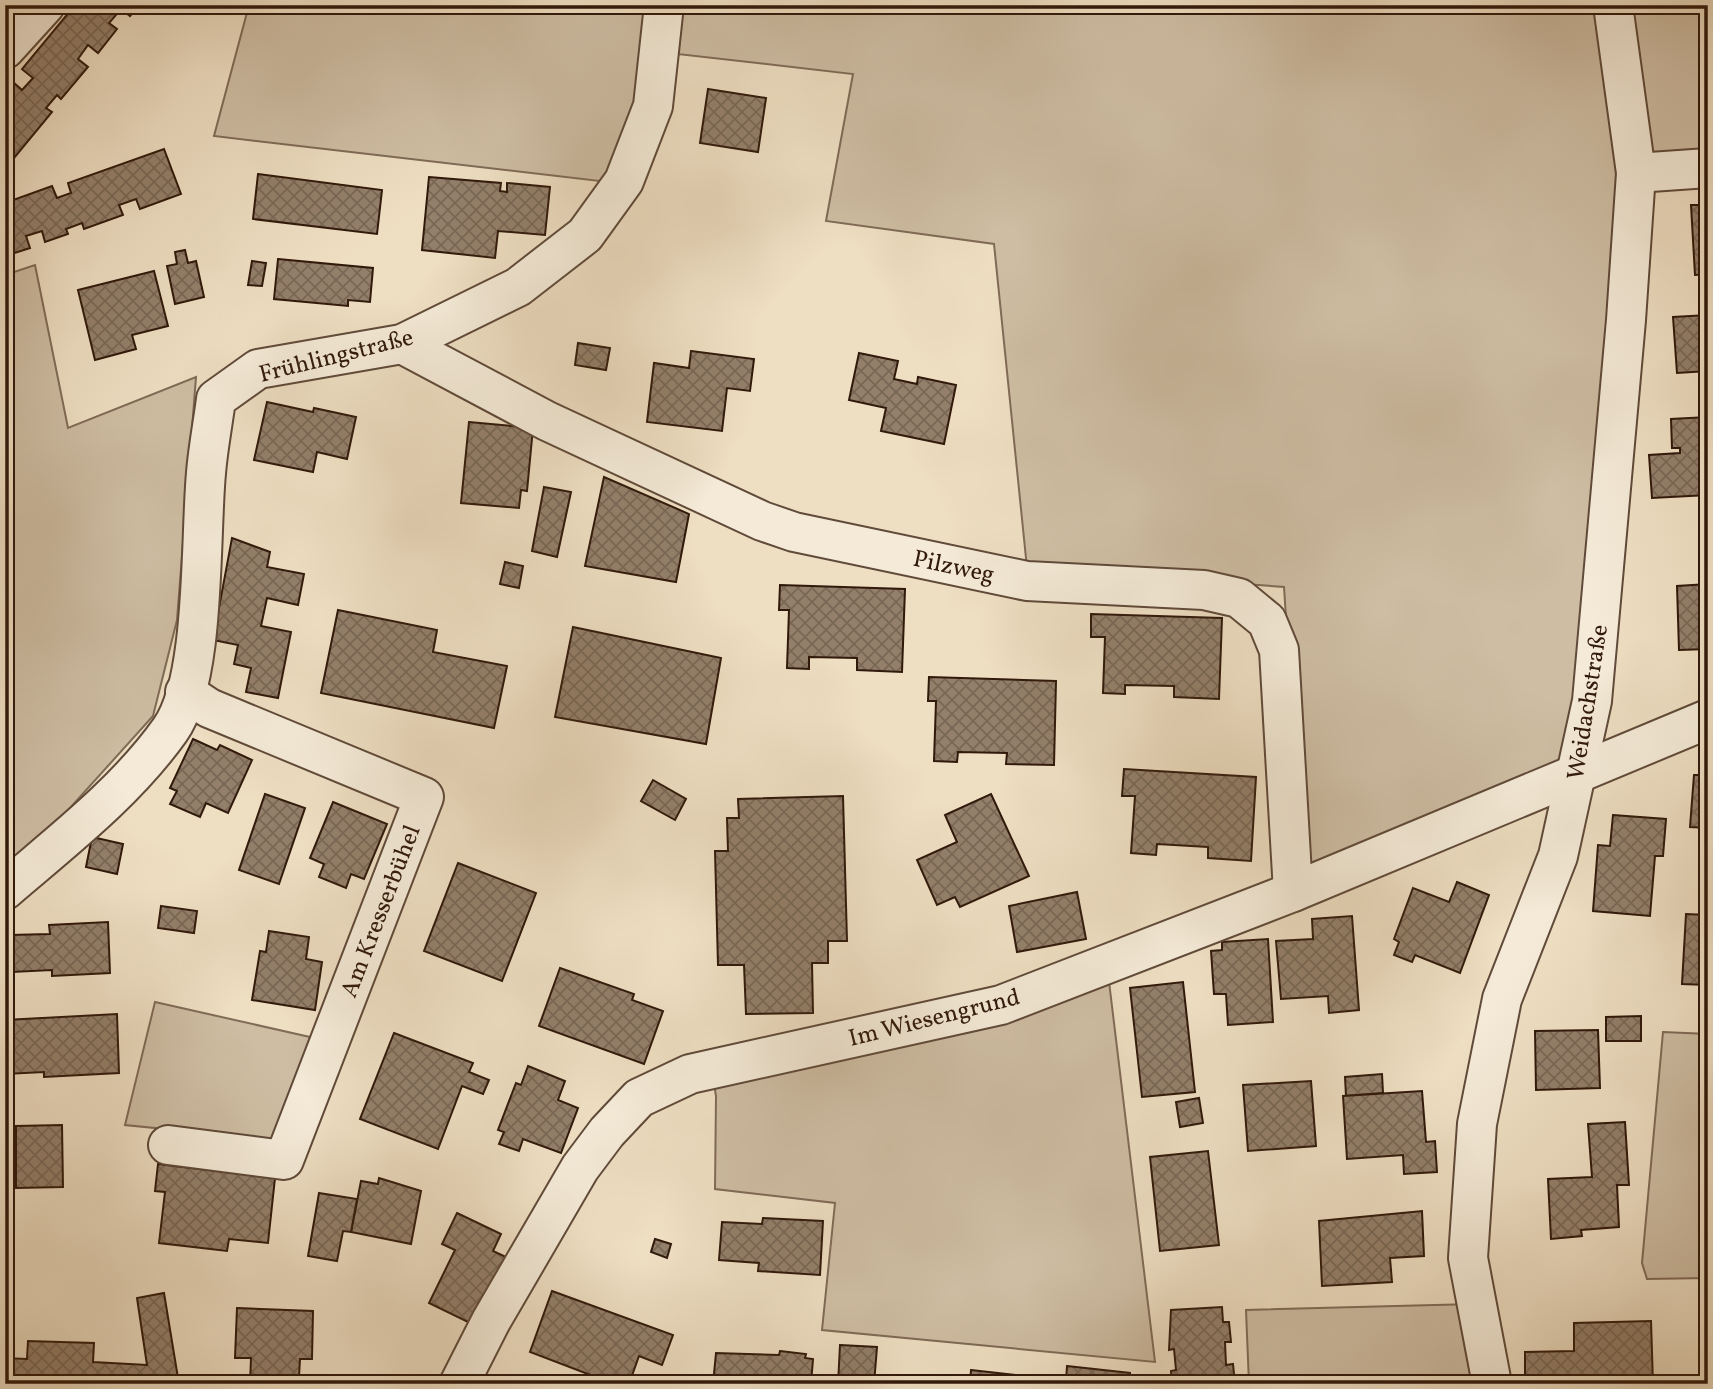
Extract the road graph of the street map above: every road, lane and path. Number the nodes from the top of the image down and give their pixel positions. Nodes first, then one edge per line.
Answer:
1 (46, 5) edge
2 (664, 5) edge
3 (1613, 5) edge
4 (5, 49) edge
5 (1708, 168) edge
6 (1636, 173) junction
7 (402, 344) junction
8 (186, 692) junction
9 (1708, 719) edge
10 (1577, 772) junction
11 (5, 890) edge
12 (1293, 892) junction
13 (168, 1145) dead end
14 (459, 1384) edge
15 (1492, 1384) edge

1 - 4 street
2 - 7 street, Frühlingstraße
3 - 6 street, Weidachstraße
5 - 6 street
6 - 10 street, Weidachstraße
7 - 8 street, Frühlingstraße
7 - 12 street, Pilzweg
8 - 11 street, Frühlingstraße
8 - 13 street, Am Kresserbühel
9 - 10 street, Im Wiesengrund
10 - 12 street, Im Wiesengrund
10 - 15 street, Weidachstraße
12 - 14 street, Im Wiesengrund

